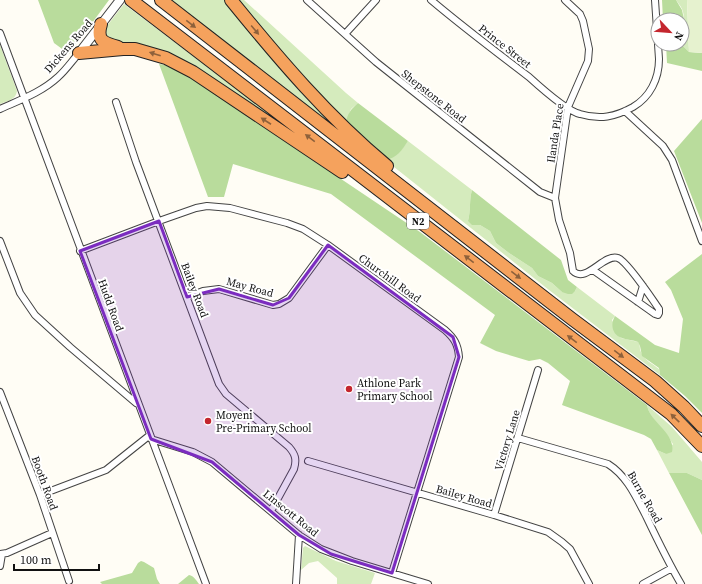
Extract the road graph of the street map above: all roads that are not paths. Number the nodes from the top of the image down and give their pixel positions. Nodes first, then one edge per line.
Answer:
1 (120, 0) edge
2 (130, 0) edge
3 (161, 0) edge
4 (230, 0) edge
5 (307, 0) edge
6 (376, 0) edge
7 (431, 0) edge
8 (565, 0) edge
9 (654, 0) edge
10 (101, 24) junction
11 (0, 33) edge
12 (345, 34) junction
13 (123, 49) junction
14 (79, 53) junction
15 (24, 99) junction
16 (116, 102) dead end
17 (568, 107) junction
18 (0, 109) edge
19 (625, 111) junction
20 (555, 198) junction
21 (441, 218) junction
22 (416, 219) junction
23 (159, 221) junction
24 (0, 241) edge
25 (702, 241) edge
26 (328, 245) junction
27 (80, 251) junction
28 (593, 270) junction
29 (643, 286) junction
30 (187, 297) junction
31 (638, 302) junction
32 (538, 370) dead end
33 (0, 392) edge
34 (138, 404) junction
35 (7, 412) junction
36 (0, 414) edge
37 (702, 426) edge
38 (150, 437) junction
39 (518, 438) junction
40 (702, 446) edge
41 (308, 461) dead end
42 (417, 493) junction
43 (40, 495) junction
44 (271, 511) junction
45 (494, 515) junction
46 (52, 533) junction
47 (299, 535) junction
48 (1, 554) edge
49 (0, 566) edge
50 (672, 568) junction
51 (392, 573) junction
52 (69, 581) dead end
53 (206, 584) edge
54 (296, 584) edge
55 (428, 584) edge
56 (589, 584) edge
57 (643, 584) edge
58 (681, 584) edge

1 - 10 street, Dickens Road
22 -> 2 highway, N2
3 -> 21 highway, N2
4 -> 21 highway
5 - 12 street, Shepstone Road
6 - 12 street
7 - 17 street, Prince Street
8 - 17 street, Ilanda Place
9 - 19 street, Prince Street
10 - 13 highway
10 - 14 street, Dickens Road
11 - 15 street, Hudd Road
12 - 20 street, Shepstone Road
13 - 14 highway
22 -> 13 highway
14 - 15 street, Dickens Road
15 - 18 street, Dickens Road
15 - 27 street, Hudd Road
16 - 23 street, Bailey Road
17 - 19 street, Prince Street
17 - 20 street, Ilanda Place
19 - 25 street
20 - 28 street, Ilanda Place
21 -> 37 highway, N2
40 -> 22 highway, N2
23 - 26 street, Churchill Road
23 - 27 street, Churchill Road
23 - 30 street, Bailey Road
24 - 34 street
26 - 30 street, May Road
26 - 42 street, Churchill Road
27 - 34 street, Hudd Road
28 - 29 street
28 - 31 street
29 - 31 street
29 - 31 street
30 - 44 street, Bailey Road
32 - 39 street, Victory Lane
33 - 35 street, Booth Road
34 - 38 street, Hudd Road
35 - 36 street
35 - 43 street, Booth Road
38 - 43 street
38 - 44 street, Linscott Road
38 - 53 street, Hudd Road
39 - 45 street, Victory Lane
39 - 50 street, Burne Road
41 - 42 street, Bailey Road
42 - 45 street, Bailey Road
42 - 51 street, Churchill Road
43 - 46 street, Booth Road
44 - 47 street, Linscott Road
45 - 56 street, Bailey Road
46 - 48 street
46 - 52 street, Booth Road
47 - 51 street, Linscott Road
47 - 54 street
48 - 49 street
50 - 57 street
50 - 58 street, Burne Road
51 - 55 street, Linscott Road

